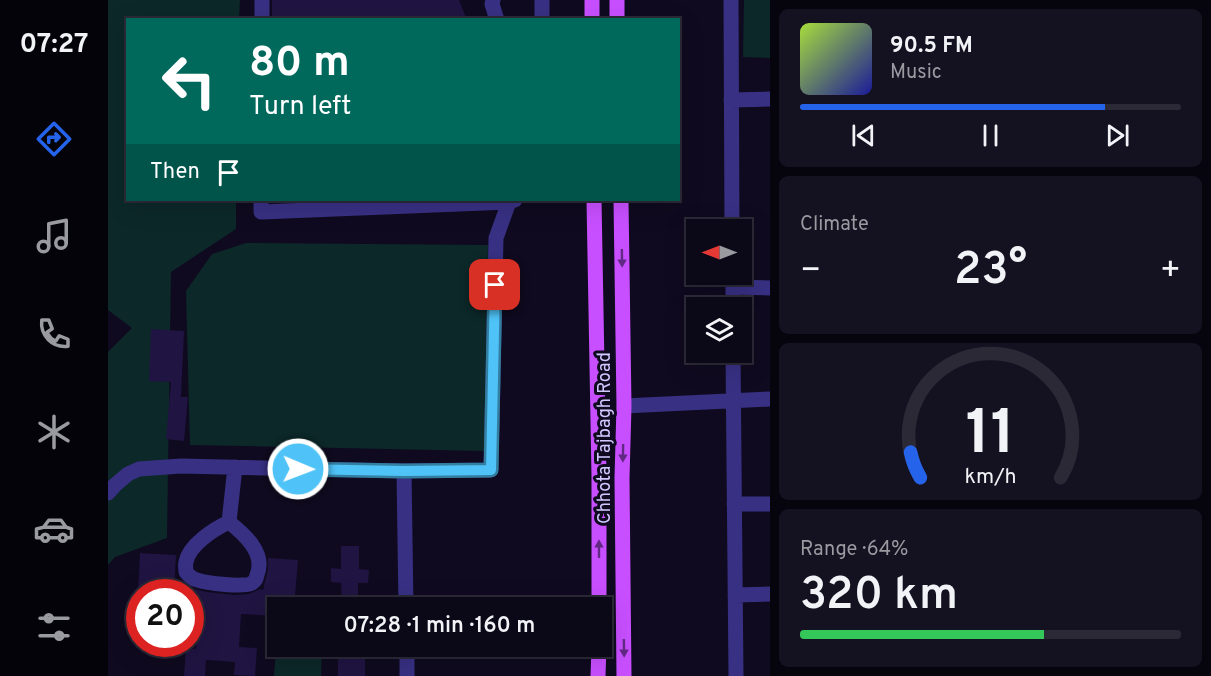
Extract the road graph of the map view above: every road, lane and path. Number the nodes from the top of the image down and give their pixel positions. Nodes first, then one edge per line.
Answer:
1 (262, 0) edge
2 (493, 0) edge
3 (542, 0) edge
4 (592, 0) edge
5 (617, 0) edge
6 (731, 0) edge
7 (262, 18) edge
8 (496, 18) edge
9 (542, 18) edge
10 (592, 18) edge
11 (617, 18) edge
12 (770, 99) edge
13 (732, 100) junction
14 (261, 201) edge
15 (512, 201) edge
16 (594, 201) edge
17 (621, 201) edge
18 (732, 219) edge
19 (752, 285) edge
20 (770, 288) edge
21 (733, 363) edge
22 (770, 399) edge
23 (734, 400) junction
24 (598, 406) junction
25 (624, 406) junction
26 (234, 467) junction
27 (404, 471) junction
28 (108, 494) edge
29 (734, 504) junction
30 (770, 504) edge
31 (229, 522) junction
32 (770, 594) edge
33 (735, 595) junction
34 (406, 597) edge
35 (599, 597) edge
36 (406, 657) edge
37 (598, 657) edge
38 (407, 676) edge
39 (598, 676) edge
40 (624, 676) edge
41 (735, 676) edge

1 - 7 street
2 - 8 street
3 - 9 street
4 - 10 main road
5 - 11 main road
6 - 13 street
12 - 13 street
13 - 18 street
14 - 15 street
15 - 27 street
16 - 24 main road
17 -> 25 main road, Chhota Tajbagh Road
19 - 20 street
21 - 23 street
22 - 23 street
23 - 25 street
23 - 29 street
24 - 25 main road
35 -> 24 main road
25 -> 40 main road, Chhota Tajbagh Road
26 - 27 street
26 - 28 street
26 - 31 street
27 - 34 street
29 - 30 street
29 - 33 street
31 - 31 street
32 - 33 street
33 - 41 street
36 - 38 street
37 - 39 main road

